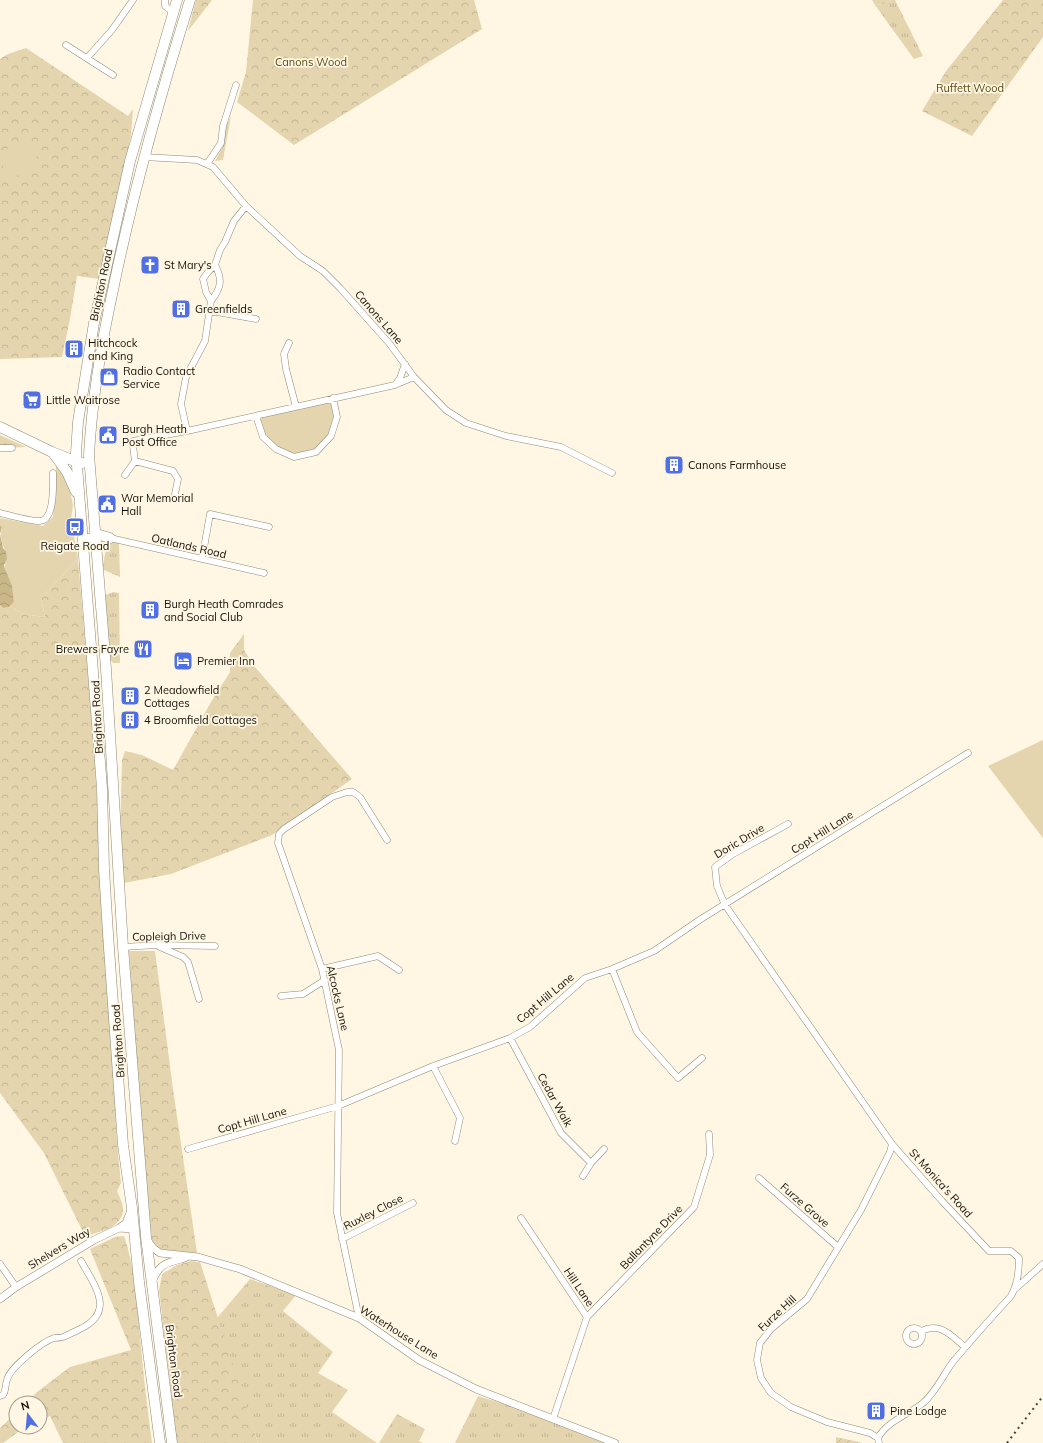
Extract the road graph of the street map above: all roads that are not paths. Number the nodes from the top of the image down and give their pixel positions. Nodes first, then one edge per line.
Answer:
1 (133, 0) edge
2 (165, 0) edge
3 (177, 0) edge
4 (190, 0) edge
5 (173, 12) junction
6 (66, 45) dead end
7 (87, 58) junction
8 (113, 76) dead end
9 (236, 85) dead end
10 (132, 154) junction
11 (144, 157) junction
12 (207, 164) junction
13 (246, 206) junction
14 (215, 265) junction
15 (211, 301) junction
16 (210, 312) junction
17 (256, 319) dead end
18 (289, 343) dead end
19 (405, 364) junction
20 (414, 377) junction
21 (395, 385) junction
22 (333, 398) junction
23 (296, 406) junction
24 (256, 416) junction
25 (0, 427) edge
26 (187, 431) junction
27 (76, 440) junction
28 (0, 448) edge
29 (12, 448) dead end
30 (52, 452) junction
31 (89, 460) junction
32 (135, 461) junction
33 (77, 462) junction
34 (53, 473) dead end
35 (612, 473) dead end
36 (125, 475) dead end
37 (175, 494) dead end
38 (80, 502) junction
39 (0, 513) edge
40 (269, 527) dead end
41 (95, 536) junction
42 (110, 538) junction
43 (84, 545) junction
44 (97, 558) junction
45 (202, 559) junction
46 (264, 573) dead end
47 (968, 753) dead end
48 (788, 824) dead end
49 (388, 840) dead end
50 (725, 905) junction
51 (157, 945) junction
52 (216, 946) dead end
53 (123, 947) junction
54 (322, 969) junction
55 (612, 969) junction
56 (399, 970) dead end
57 (325, 980) junction
58 (281, 996) dead end
59 (199, 999) dead end
60 (510, 1038) junction
61 (702, 1058) dead end
62 (433, 1066) junction
63 (338, 1106) junction
64 (709, 1134) dead end
65 (455, 1141) dead end
66 (892, 1144) junction
67 (188, 1149) dead end
68 (604, 1149) dead end
69 (591, 1164) junction
70 (583, 1176) dead end
71 (759, 1178) dead end
72 (143, 1201) junction
73 (413, 1202) dead end
74 (132, 1208) junction
75 (521, 1218) dead end
76 (119, 1228) junction
77 (133, 1229) junction
78 (146, 1237) junction
79 (342, 1240) junction
80 (838, 1248) junction
81 (191, 1256) junction
82 (81, 1261) dead end
83 (0, 1264) edge
84 (1043, 1264) edge
85 (152, 1283) junction
86 (16, 1287) junction
87 (1015, 1289) junction
88 (0, 1299) edge
89 (359, 1318) junction
90 (587, 1318) junction
91 (920, 1331) dead end
92 (966, 1347) junction
93 (0, 1396) edge
94 (553, 1419) junction
95 (879, 1441) edge
96 (160, 1443) edge
97 (172, 1443) edge
98 (615, 1443) edge

1 - 7 street
2 - 5 street
3 - 5 highway, Brighton Road
4 - 11 highway, Brighton Road
5 - 10 highway, Brighton Road
6 - 7 street
7 - 8 street
9 - 12 street
10 - 11 highway
10 - 27 highway, Brighton Road
11 - 12 street, Canons Lane
11 - 31 highway, Brighton Road
12 - 13 street, Canons Lane
13 - 14 street
13 - 19 street, Canons Lane
14 - 15 street
14 - 15 street
15 - 16 street
16 - 17 street
16 - 26 street
18 - 23 street
19 - 20 street, Canons Lane
19 - 21 street
20 - 21 street
20 - 35 street, Canons Lane
21 - 22 street
22 - 23 street
22 - 24 street
23 - 24 street
24 - 26 street
25 - 30 highway
26 - 32 street
27 - 30 highway
27 - 33 highway, Brighton Road
28 - 29 street
30 - 33 highway
30 - 38 highway
31 - 33 highway
31 - 41 highway, Brighton Road
32 - 36 street
32 - 37 street
33 - 38 highway, Brighton Road
34 - 39 street
38 - 43 highway, Brighton Road
40 - 45 street
41 - 42 highway
41 - 43 highway
41 - 44 highway, Brighton Road
42 - 44 highway
42 - 45 street, Oatlands Road
43 - 74 highway, Brighton Road
44 - 53 highway, Brighton Road
45 - 46 street, Oatlands Road
47 - 50 street, Copt Hill Lane
48 - 50 street, Doric Drive
49 - 54 street, Alcocks Lane
50 - 55 street, Copt Hill Lane
50 - 66 street, St Monica's Road
51 - 52 street, Copleigh Drive
51 - 53 street, Copleigh Drive
51 - 59 street
53 - 72 highway, Brighton Road
54 - 56 street
54 - 57 street, Alcocks Lane
55 - 60 street, Copt Hill Lane
55 - 61 street
57 - 58 street
57 - 63 street, Alcocks Lane
60 - 62 street, Copt Hill Lane
60 - 69 street, Cedar Walk
62 - 63 street, Copt Hill Lane
62 - 65 street
63 - 67 street, Copt Hill Lane
63 - 79 street, Alcocks Lane
64 - 90 street, Ballantyne Drive
66 - 80 street, Furze Hill
66 - 87 street, St Monica's Road
68 - 69 street
69 - 70 street
71 - 80 street, Furze Grove
72 - 77 highway
72 - 78 highway, Brighton Road
73 - 79 street, Ruxley Close
74 - 76 street
74 - 77 highway, Brighton Road
75 - 90 street, Hill Lane
76 - 77 street, Shelvers Way
76 - 86 street, Shelvers Way
77 - 96 highway, Brighton Road
78 - 81 street, Waterhouse Lane
78 - 85 highway, Brighton Road
79 - 89 street, Alcocks Lane
80 - 95 street, Furze Hill
81 - 85 street
81 - 89 street, Waterhouse Lane
82 - 93 street
83 - 86 street
84 - 87 street
85 - 97 highway, Brighton Road
86 - 88 street, Shelvers Way
87 - 92 street, St Monica's Road
89 - 94 street, Waterhouse Lane
90 - 94 street, Hill Lane
91 - 92 street
92 - 95 street, St Monica's Road
94 - 98 street, Waterhouse Lane

